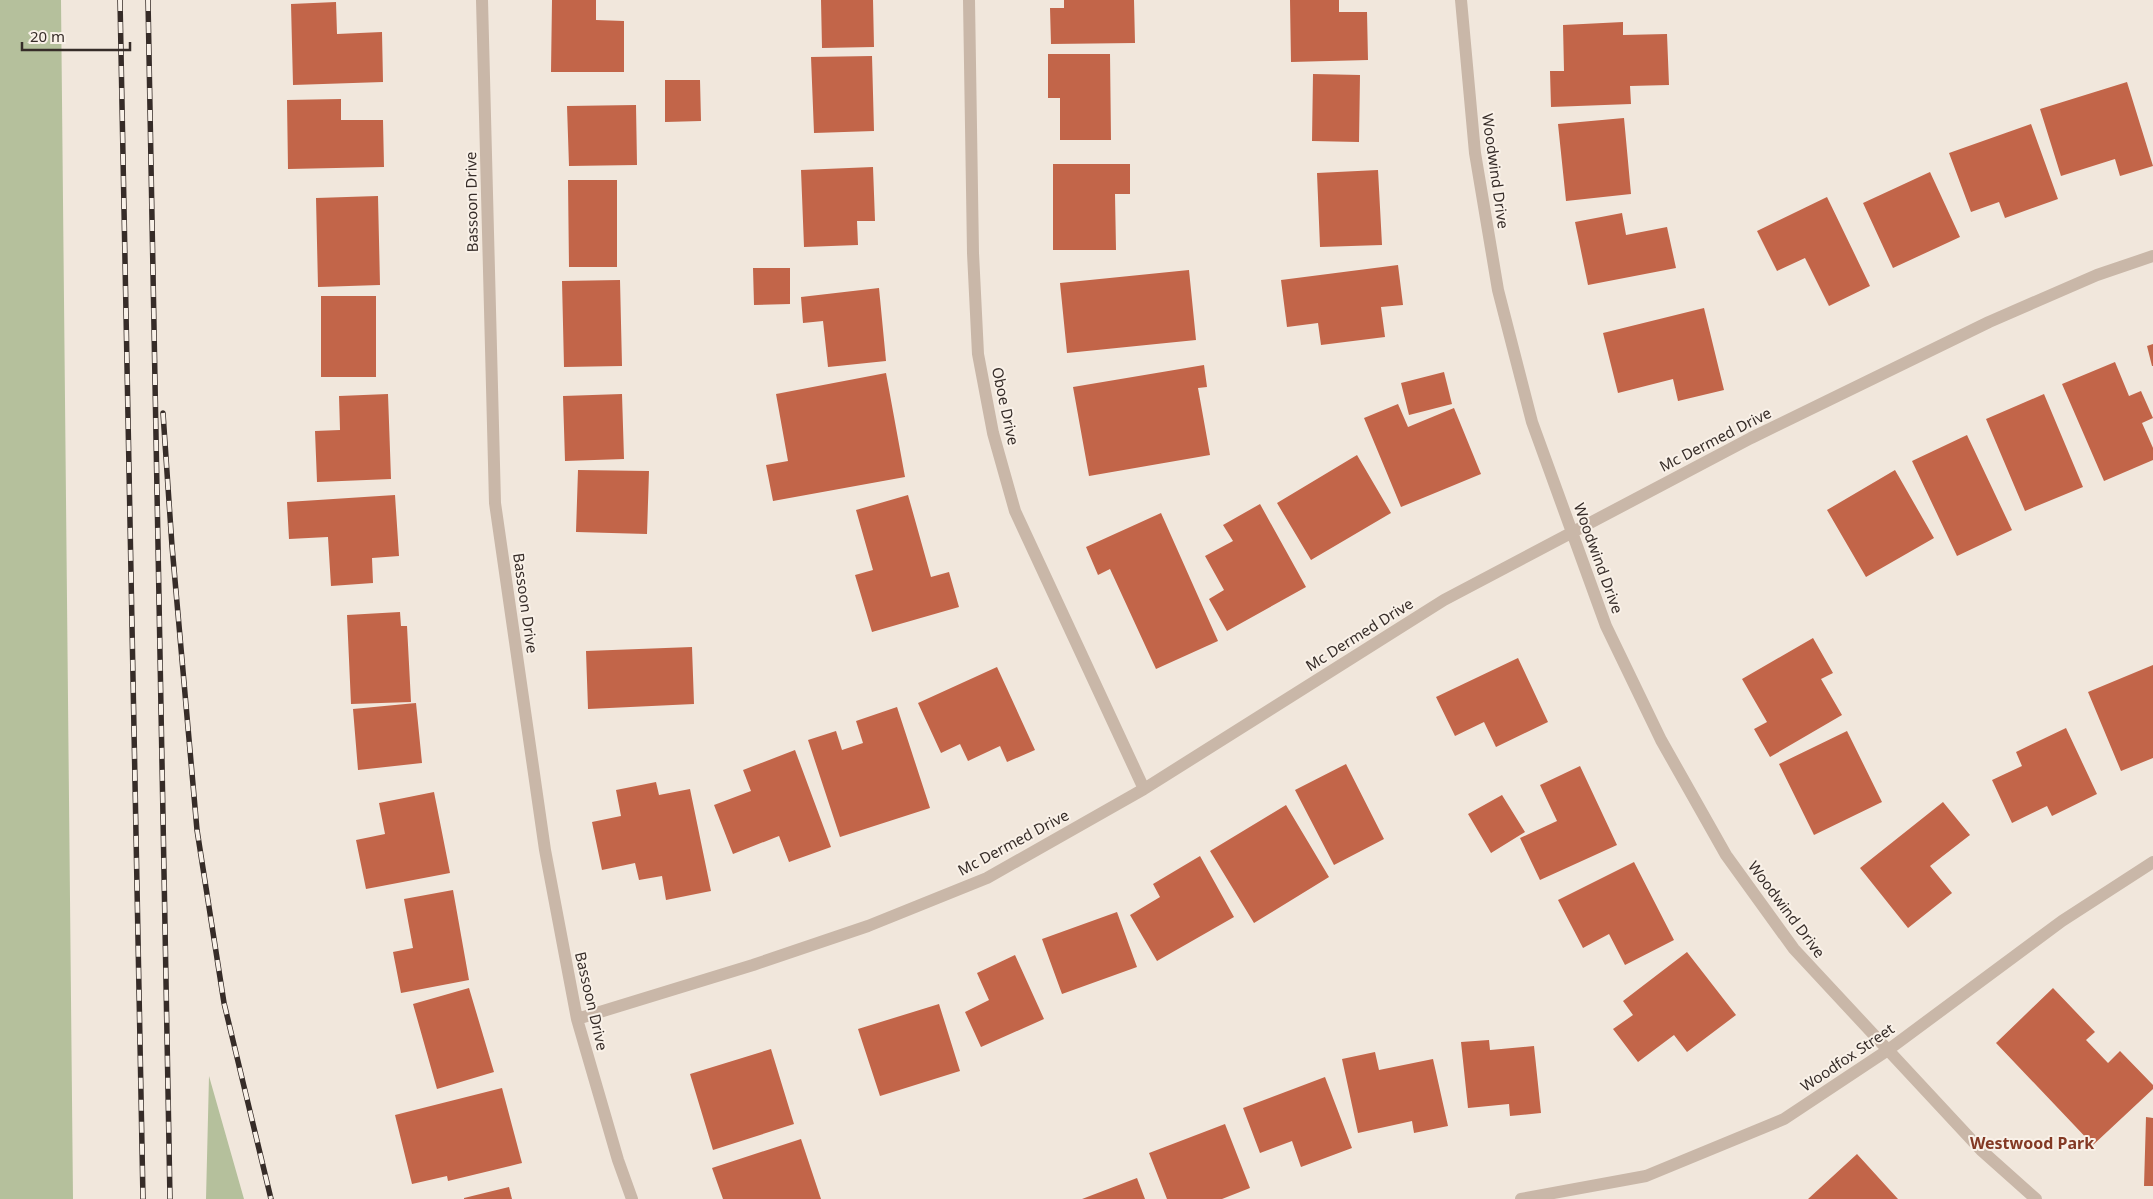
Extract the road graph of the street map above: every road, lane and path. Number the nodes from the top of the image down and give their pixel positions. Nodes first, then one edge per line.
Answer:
1 (482, 0) edge
2 (969, 0) edge
3 (1461, 0) edge
4 (2153, 256) edge
5 (1572, 532) junction
6 (1144, 789) junction
7 (2153, 862) edge
8 (577, 1019) junction
9 (1888, 1050) junction
10 (632, 1199) edge
11 (1521, 1199) edge
12 (2036, 1199) edge

1 - 8 street, Bassoon Drive
2 - 6 street, Oboe Drive
3 - 5 street, Woodwind Drive
4 - 5 street, Mc Dermed Drive
5 - 6 street, Mc Dermed Drive
5 - 9 street, Woodwind Drive
6 - 8 street, Mc Dermed Drive
7 - 9 street, Woodfox Street
8 - 10 street, Bassoon Drive
9 - 11 street, Woodfox Street
9 - 12 street, Woodwind Drive

